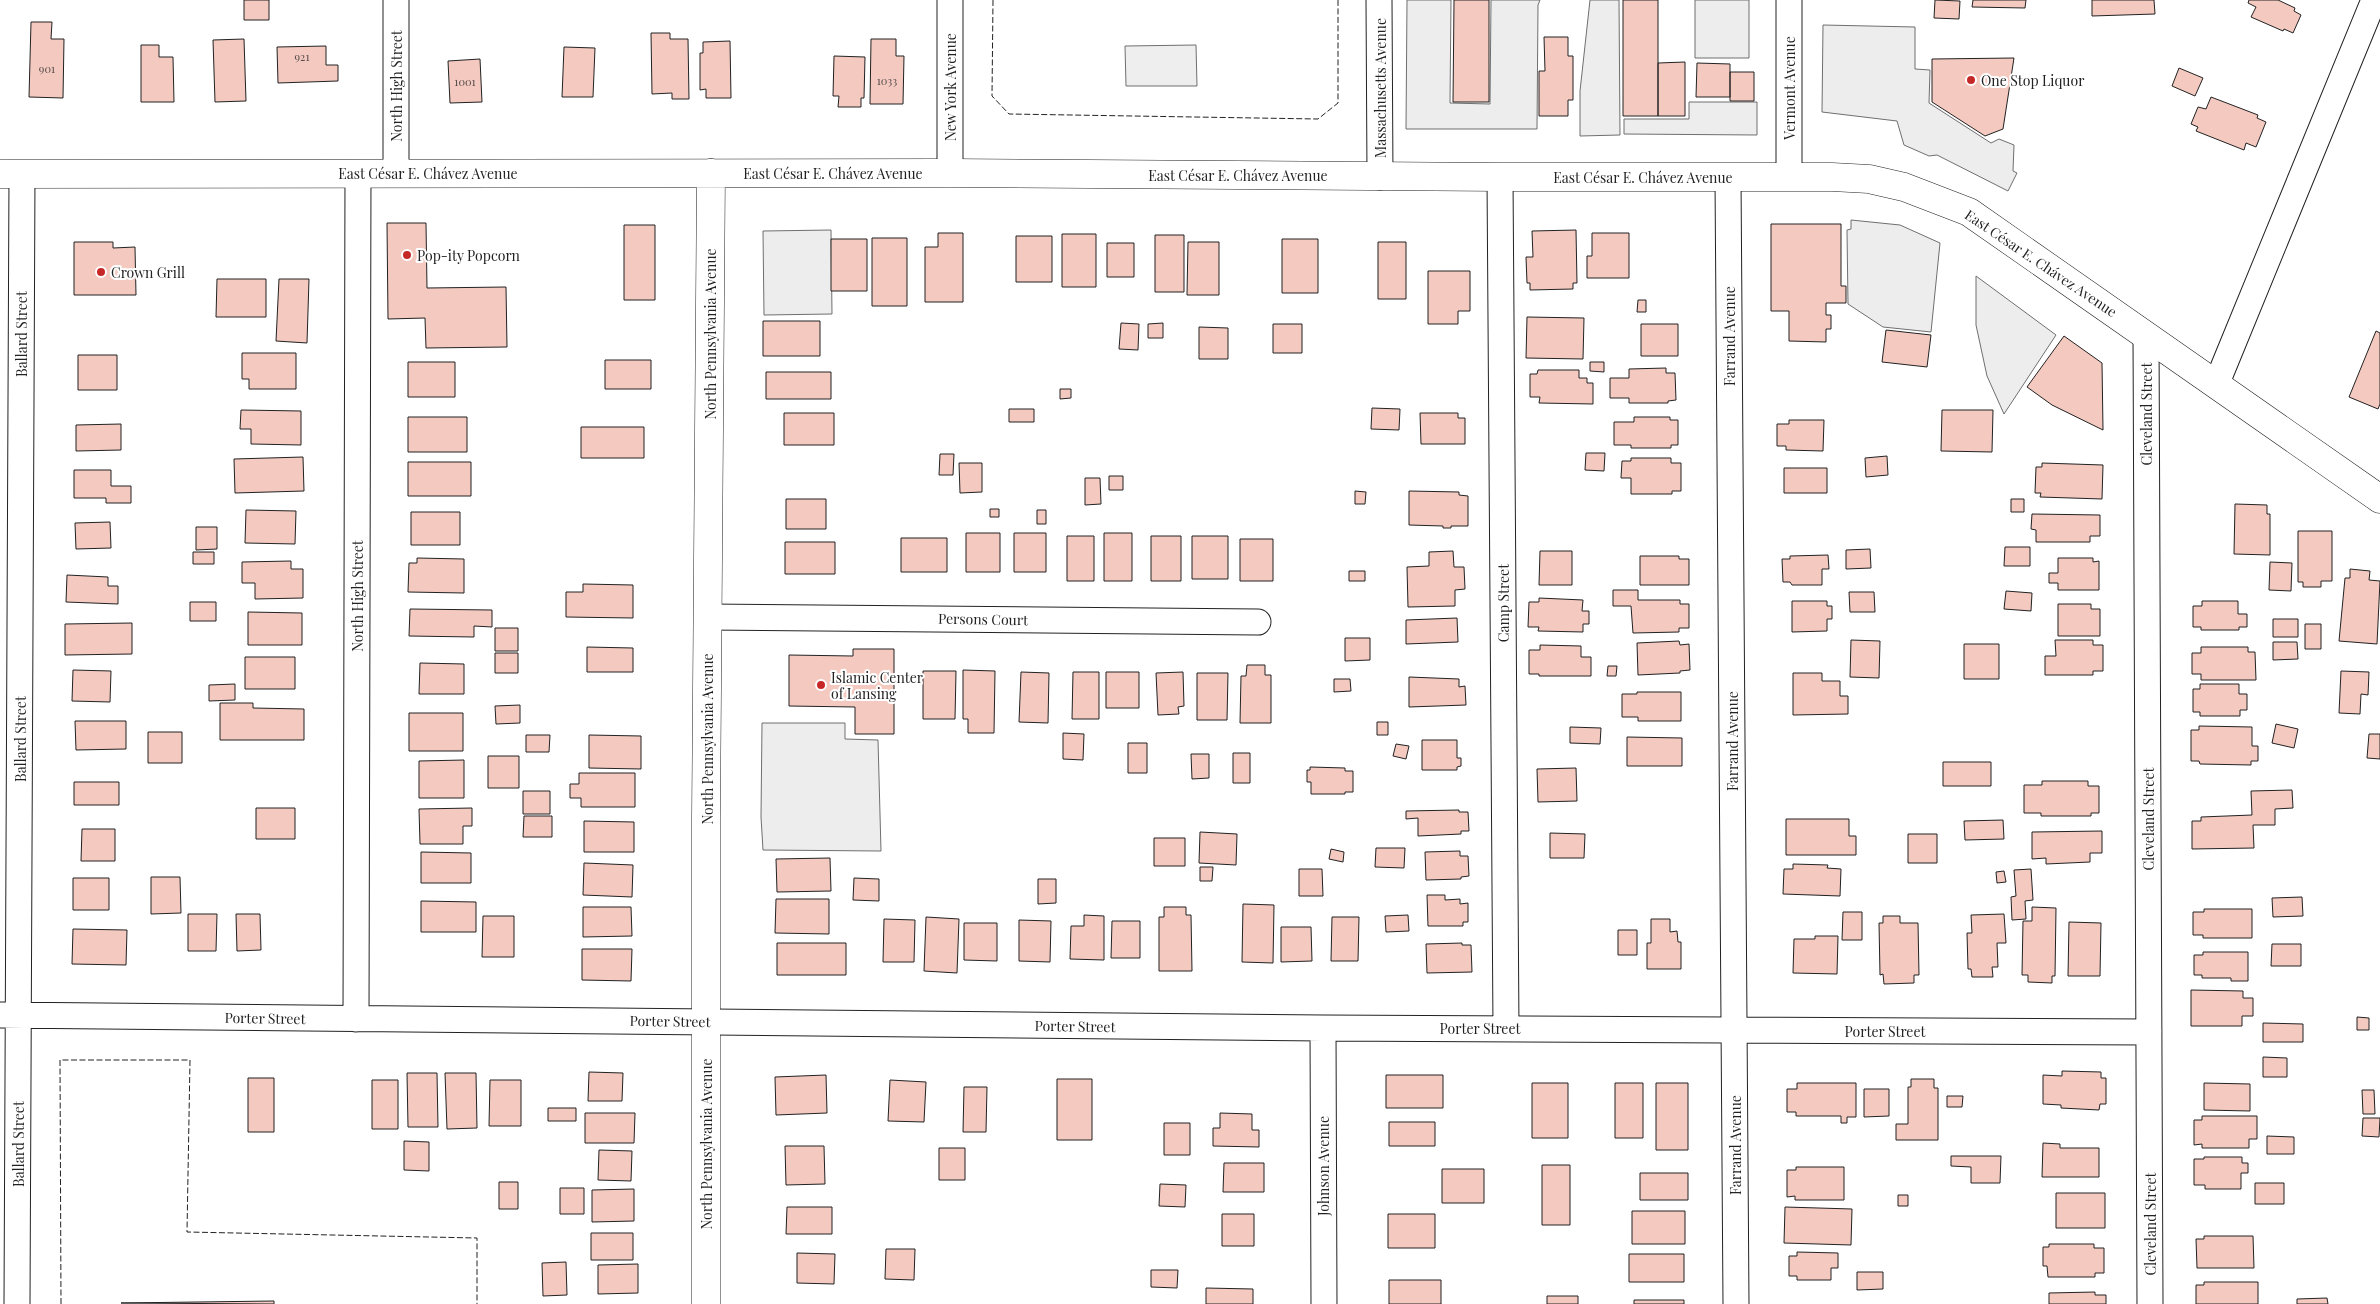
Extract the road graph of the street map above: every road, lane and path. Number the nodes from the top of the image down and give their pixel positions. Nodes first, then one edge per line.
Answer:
1 (396, 0) edge
2 (950, 0) edge
3 (1379, 0) edge
4 (1789, 0) edge
5 (2374, 0) edge
6 (396, 173) junction
7 (711, 173) junction
8 (950, 173) junction
9 (11, 174) edge
10 (358, 174) junction
11 (1380, 176) junction
12 (1789, 176) junction
13 (1728, 177) junction
14 (1500, 178) junction
15 (2146, 335) junction
16 (2216, 385) junction
17 (2380, 500) edge
18 (708, 616) junction
19 (1258, 622) dead end
20 (9, 1015) edge
21 (356, 1019) junction
22 (706, 1022) junction
23 (1323, 1028) junction
24 (1506, 1028) junction
25 (1734, 1030) junction
26 (2150, 1032) junction
27 (17, 1304) edge
28 (706, 1304) edge
29 (1324, 1304) edge
30 (1736, 1304) edge
31 (2150, 1304) edge

1 - 6 street, North High Street
2 - 8 street, New York Avenue
3 - 11 street, Massachusetts Avenue
4 - 12 street, Vermont Avenue
5 - 16 street
6 - 7 street, East César E. Chávez Avenue
6 - 10 street, East César E. Chávez Avenue
7 - 8 street, East César E. Chávez Avenue
7 - 18 street, North Pennsylvania Avenue
8 - 11 street, East César E. Chávez Avenue
9 - 10 street, East César E. Chávez Avenue
9 - 20 street, Ballard Street
10 - 21 street, North High Street
11 - 14 street, East César E. Chávez Avenue
12 - 13 street, East César E. Chávez Avenue
12 - 15 street, East César E. Chávez Avenue
13 - 14 street, East César E. Chávez Avenue
13 - 25 street, Farrand Avenue
14 - 24 street, Camp Street
15 - 16 street, East César E. Chávez Avenue
15 - 26 street, Cleveland Street
16 - 17 street, East César E. Chávez Avenue
18 - 19 street, Persons Court
18 - 22 street, North Pennsylvania Avenue
20 - 21 street, Porter Street
20 - 27 street, Ballard Street
21 - 22 street, Porter Street
22 - 23 street, Porter Street
22 - 28 street, North Pennsylvania Avenue
23 - 24 street, Porter Street
23 - 29 street, Johnson Avenue
24 - 25 street, Porter Street
25 - 26 street, Porter Street
25 - 30 street, Farrand Avenue
26 - 31 street, Cleveland Street

